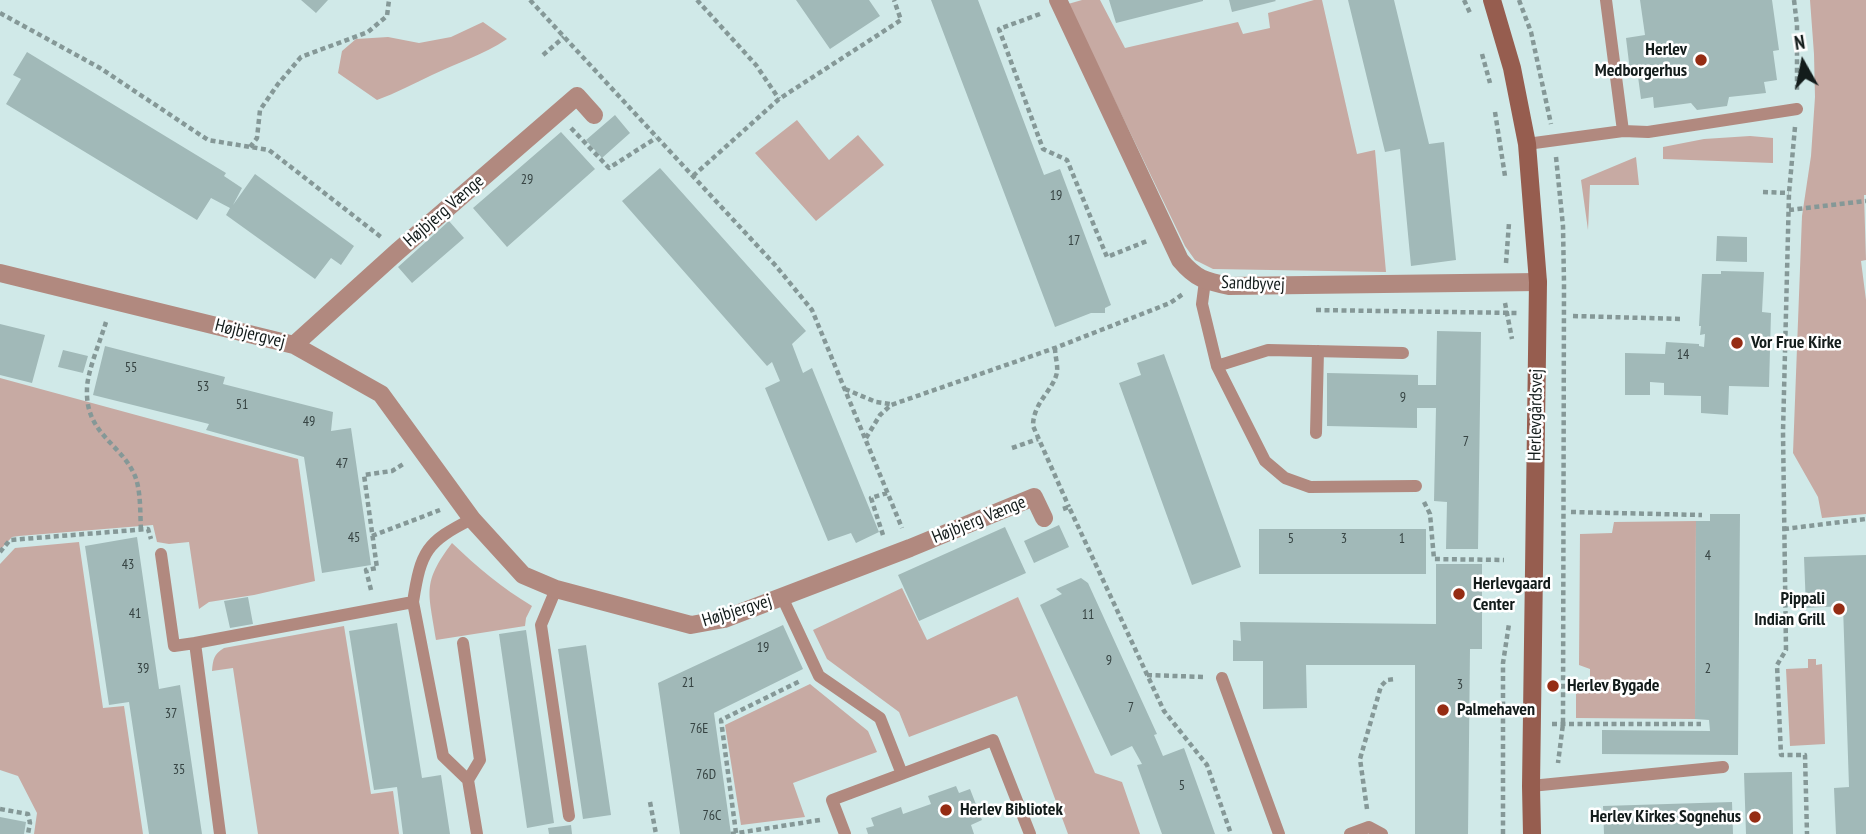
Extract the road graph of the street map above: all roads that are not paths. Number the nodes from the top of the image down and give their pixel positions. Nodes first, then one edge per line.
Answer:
1 (1058, 0) edge
2 (1492, 0) edge
3 (1606, 0) edge
4 (1797, 109) road end
5 (594, 115) dead end
6 (1623, 131) junction
7 (1527, 144) junction
8 (0, 273) edge
9 (1205, 281) junction
10 (1538, 282) junction
11 (294, 345) junction
12 (1318, 351) junction
13 (1403, 353) dead end
14 (1217, 366) junction
15 (1316, 433) dead end
16 (1416, 486) road end
17 (1044, 518) road end
18 (472, 519) junction
19 (161, 554) road end
20 (556, 589) junction
21 (782, 597) junction
22 (413, 602) junction
23 (195, 643) junction
24 (463, 643) dead end
25 (1222, 678) road end
26 (1723, 767) dead end
27 (902, 774) junction
28 (468, 780) junction
29 (1531, 786) junction
30 (569, 816) dead end
31 (220, 834) edge
32 (477, 834) edge
33 (845, 834) edge
34 (1030, 834) edge
35 (1279, 834) edge
36 (1350, 834) edge
37 (1382, 834) edge
38 (1532, 834) edge

1 - 9 street, Sandbyvej
2 - 7 street, Herlevgårdsvej
3 - 6 lane
4 - 6 lane
5 - 11 street, Højbjerg Vænge
6 - 7 lane
7 - 10 street, Herlevgårdsvej
8 - 11 street, Højbjergvej
9 - 10 street, Sandbyvej
9 - 14 lane
10 - 29 street, Herlevgårdsvej
11 - 18 street, Højbjergvej
12 - 13 lane
12 - 14 lane
12 - 15 lane
14 - 16 lane
17 - 21 street, Højbjerg Vænge
18 - 20 street, Højbjergvej
18 - 22 lane
19 - 23 lane
20 - 21 street, Højbjergvej
20 - 30 lane
21 - 27 lane
22 - 23 lane
22 - 28 lane
23 - 31 lane
24 - 28 lane
25 - 35 lane
26 - 29 lane
27 - 33 lane
27 - 34 lane
28 - 32 lane
29 - 38 street, Herlevgårdsvej
36 - 37 lane

